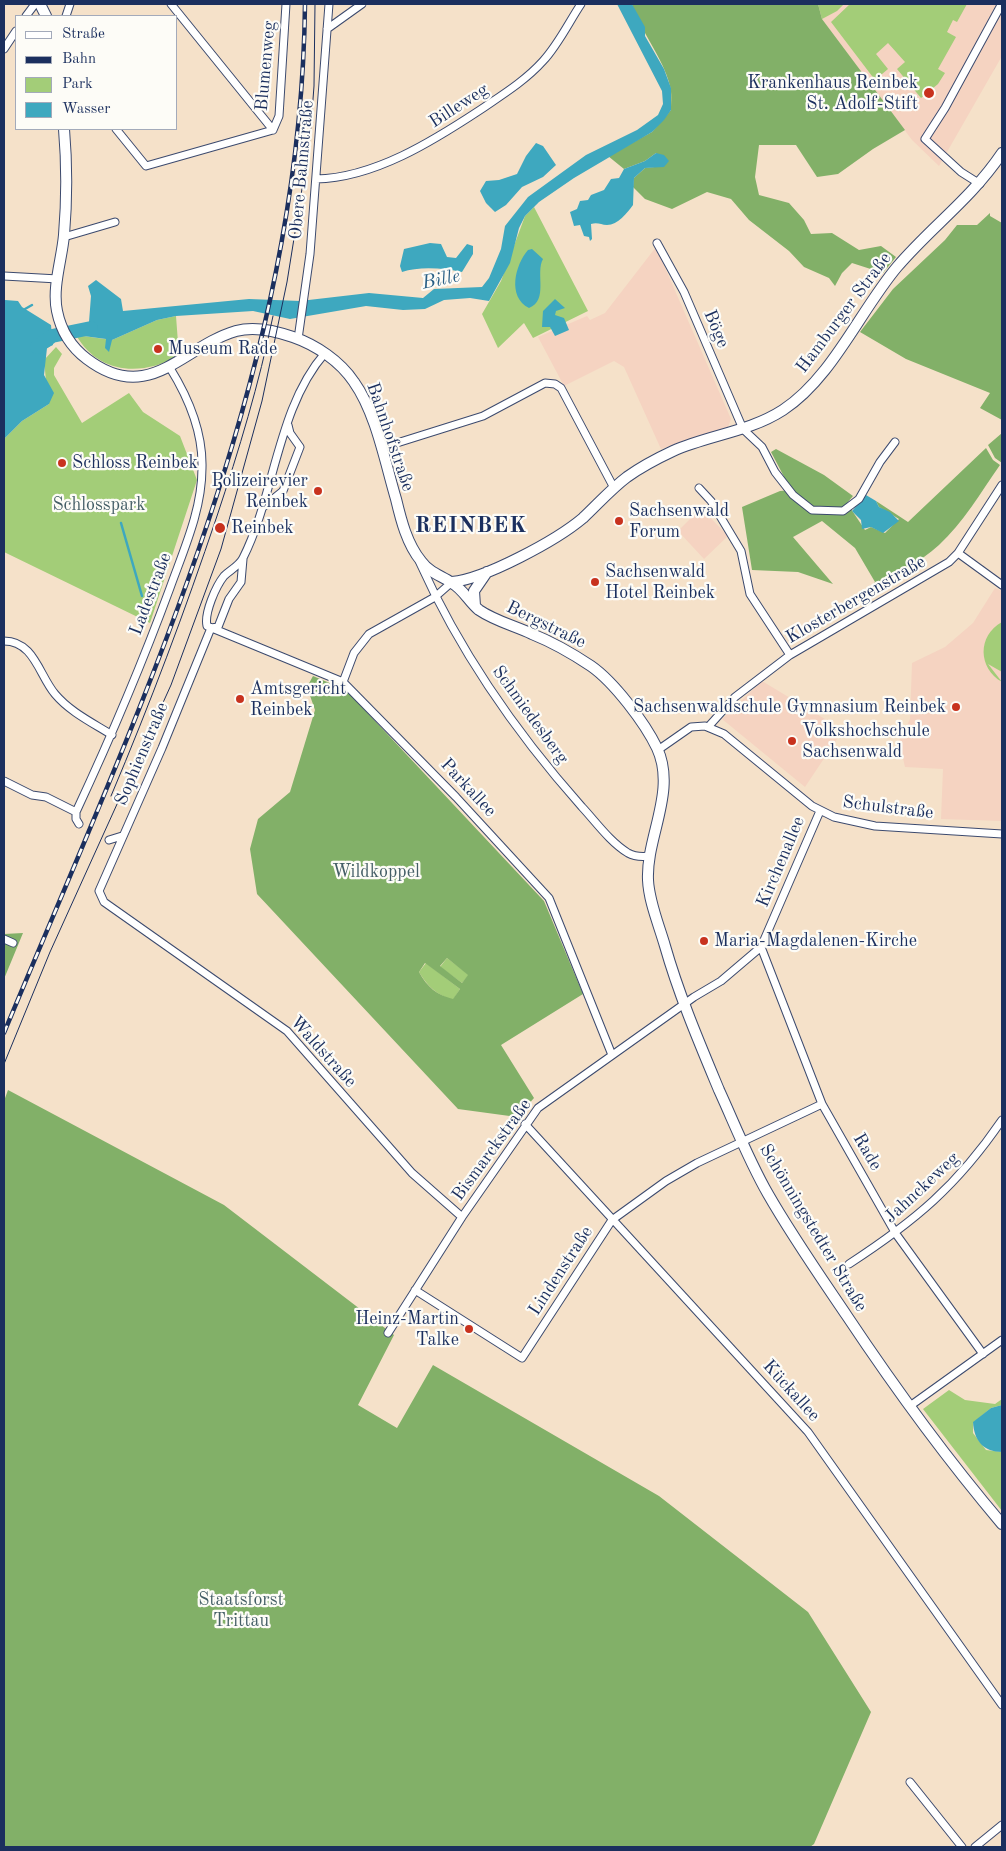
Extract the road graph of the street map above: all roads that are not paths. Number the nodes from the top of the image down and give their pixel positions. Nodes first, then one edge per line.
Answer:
1 (35, 4) edge
2 (171, 4) edge
3 (286, 4) edge
4 (329, 4) edge
5 (362, 4) edge
6 (581, 4) edge
7 (1000, 7) dead end
8 (27, 15) edge
9 (328, 30) junction
10 (15, 32) edge
11 (4, 49) edge
12 (64, 130) edge
13 (117, 130) edge
14 (273, 130) junction
15 (1002, 153) edge
16 (316, 178) junction
17 (980, 184) junction
18 (115, 222) dead end
19 (64, 237) junction
20 (657, 243) dead end
21 (4, 276) edge
22 (58, 279) junction
23 (298, 339) junction
24 (325, 354) junction
25 (170, 368) junction
26 (288, 424) junction
27 (743, 430) junction
28 (895, 442) dead end
29 (381, 448) junction
30 (1002, 485) edge
31 (614, 488) junction
32 (699, 488) dead end
33 (259, 513) junction
34 (958, 553) junction
35 (418, 558) junction
36 (243, 559) junction
37 (489, 570) junction
38 (478, 575) junction
39 (452, 582) junction
40 (1002, 584) edge
41 (463, 594) junction
42 (436, 597) junction
43 (476, 607) junction
44 (211, 628) junction
45 (4, 641) edge
46 (790, 655) junction
47 (343, 682) junction
48 (709, 726) junction
49 (112, 735) junction
50 (658, 750) junction
51 (4, 780) edge
52 (820, 811) junction
53 (76, 812) junction
54 (79, 824) dead end
55 (1002, 834) edge
56 (122, 836) junction
57 (109, 840) dead end
58 (650, 856) junction
59 (99, 891) joint
60 (4, 939) edge
61 (13, 944) dead end
62 (761, 947) junction
63 (684, 1004) junction
64 (612, 1055) junction
65 (822, 1104) junction
66 (1002, 1120) edge
67 (525, 1124) junction
68 (742, 1142) junction
69 (462, 1217) junction
70 (612, 1220) junction
71 (896, 1234) junction
72 (849, 1264) dead end
73 (415, 1290) junction
74 (388, 1332) dead end
75 (1002, 1340) edge
76 (983, 1354) junction
77 (910, 1406) junction
78 (1002, 1524) edge
79 (1002, 1705) edge
80 (910, 1782) dead end
81 (1002, 1825) edge
82 (962, 1847) edge
83 (975, 1847) edge

1 - 8 street
2 - 14 street
3 - 14 street, Blumenweg
4 - 9 street, Obere Bahnstraße
5 - 9 street
6 - 16 street, Billeweg
7 - 17 street
9 - 16 street, Obere Bahnstraße
10 - 11 street
12 - 19 main road
13 - 14 street
15 - 17 main road, Hamburger Straße
16 - 23 street, Obere Bahnstraße
17 - 27 main road, Hamburger Straße
18 - 19 street
19 - 22 main road
20 - 27 street, Böge
21 - 22 street
22 - 25 main road, Bahnhofstraße
23 - 24 main road, Bahnhofstraße
23 - 25 main road, Bahnhofstraße
24 - 26 street, Sophienstraße
24 - 29 main road, Bahnhofstraße
25 - 49 street, Ladestraße
26 - 33 street, Sophienstraße
26 - 33 street, Sophienstraße
27 - 28 street
27 - 31 main road, Hamburger Straße
29 - 31 street
29 - 35 main road, Bahnhofstraße
30 - 34 street, Klosterbergenstraße
31 - 37 main road, Hamburger Straße
32 - 46 street
33 - 36 street, Sophienstraße
34 - 40 street
34 - 46 street, Klosterbergenstraße
35 - 39 main road, Bahnhofstraße
35 - 42 street, Schmiedesberg
36 - 44 street, Sophienstraße
36 - 44 street, Sophienstraße
37 - 38 main road, Hamburger Straße
37 - 43 main road
38 - 39 main road, Hamburger Straße
38 - 41 main road
39 - 41 main road, Bergstraße
39 - 42 street
41 - 43 main road, Bergstraße
42 - 47 street
42 - 58 street, Schmiedesberg
43 - 50 main road, Bergstraße
44 - 47 street, Parkallee
44 - 56 street, Sophienstraße
45 - 49 street
46 - 48 street, Klosterbergenstraße
47 - 64 street, Parkallee
48 - 50 street
48 - 52 street, Schulstraße
49 - 53 street, Ladestraße
50 - 58 main road, Schönningstedter Straße
51 - 53 street
52 - 55 street, Schulstraße
52 - 62 street, Kirchenallee
53 - 54 street
56 - 57 street
56 - 59 street, Sophienstraße
58 - 63 main road, Schönningstedter Straße
59 - 69 street, Waldstraße
60 - 61 street
62 - 63 street, Kirchenallee
62 - 65 street, Rade
63 - 64 street, Bismarckstraße
63 - 68 main road, Schönningstedter Straße
64 - 67 street, Bismarckstraße
65 - 68 street, Lindenstraße
65 - 71 street, Rade
66 - 71 street, Jahnckeweg
67 - 69 street, Bismarckstraße
67 - 70 street, Kückallee
68 - 70 street, Lindenstraße
68 - 77 main road, Schönningstedter Straße
69 - 73 street, Bismarckstraße
70 - 73 street, Lindenstraße
70 - 79 street, Kückallee
71 - 72 street, Jahnckeweg
71 - 76 street, Rade
73 - 74 street, Bismarckstraße
75 - 76 street
76 - 77 street
77 - 78 main road, Schönningstedter Straße
80 - 82 street
81 - 83 street

